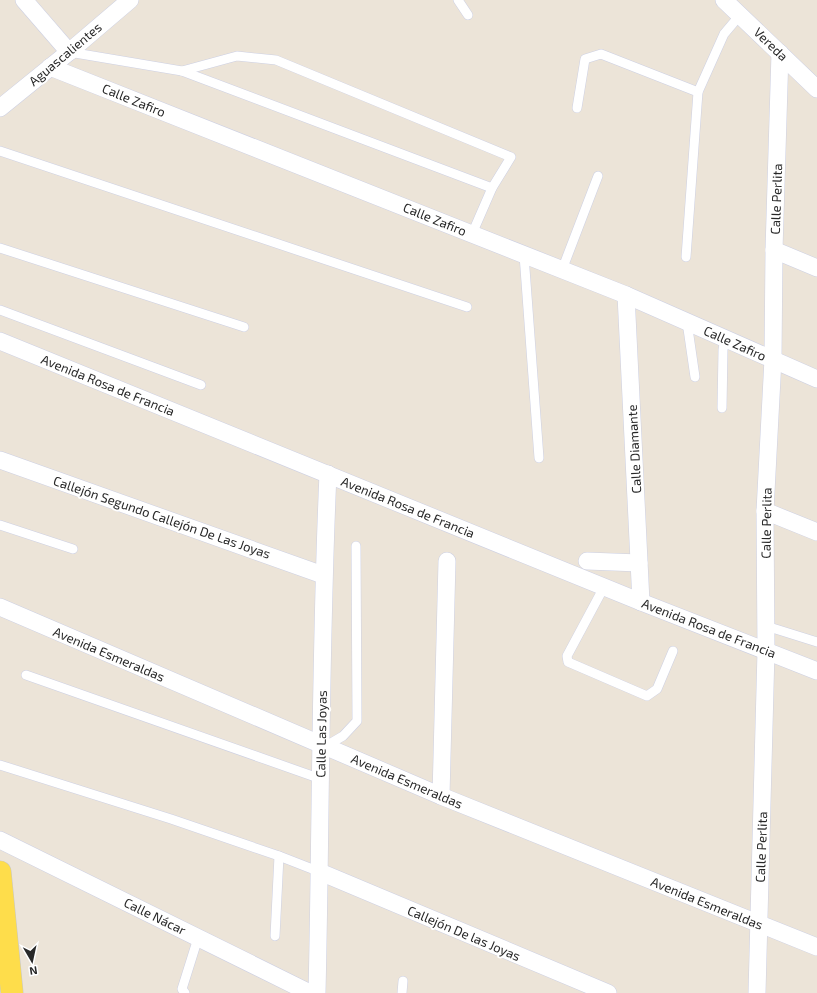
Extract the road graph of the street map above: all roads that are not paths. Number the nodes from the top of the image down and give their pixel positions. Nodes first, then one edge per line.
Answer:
1 (24, 0) edge
2 (130, 0) edge
3 (458, 0) edge
4 (724, 0) edge
5 (468, 15) dead end
6 (740, 15) junction
7 (69, 52) junction
8 (780, 53) junction
9 (50, 67) junction
10 (182, 71) junction
11 (817, 89) edge
12 (698, 92) junction
13 (0, 108) edge
14 (577, 108) dead end
15 (0, 150) edge
16 (598, 176) dead end
17 (492, 188) junction
18 (472, 234) junction
19 (0, 248) edge
20 (774, 250) junction
21 (524, 255) junction
22 (686, 257) dead end
23 (817, 268) edge
24 (562, 270) junction
25 (626, 295) junction
26 (467, 307) dead end
27 (0, 310) edge
28 (687, 322) junction
29 (244, 327) dead end
30 (725, 338) junction
31 (0, 341) edge
32 (773, 359) junction
33 (695, 377) dead end
34 (817, 379) edge
35 (201, 385) dead end
36 (722, 408) dead end
37 (539, 458) dead end
38 (0, 460) edge
39 (328, 474) junction
40 (765, 511) junction
41 (0, 525) edge
42 (817, 532) edge
43 (356, 546) dead end
44 (73, 549) dead end
45 (447, 561) dead end
46 (587, 561) dead end
47 (639, 563) junction
48 (324, 575) junction
49 (604, 587) junction
50 (641, 602) junction
51 (0, 608) edge
52 (766, 626) junction
53 (817, 642) edge
54 (673, 651) dead end
55 (766, 651) junction
56 (817, 671) edge
57 (26, 675) dead end
58 (324, 745) junction
59 (0, 765) edge
60 (321, 779) junction
61 (441, 796) junction
62 (0, 840) edge
63 (279, 856) junction
64 (0, 872) edge
65 (320, 872) junction
66 (759, 924) junction
67 (275, 936) dead end
68 (198, 938) junction
69 (817, 947) edge
70 (403, 981) dead end
71 (12, 993) edge
72 (185, 993) edge
73 (310, 993) edge
74 (317, 993) edge
75 (402, 993) edge
76 (608, 993) edge
77 (757, 993) edge

1 - 7 street
2 - 7 street, Aguascalientes
3 - 5 lane
4 - 6 street, Vereda
6 - 8 street, Vereda
6 - 12 lane
7 - 9 street, Aguascalientes
7 - 10 lane
8 - 11 street, Vereda
8 - 20 street, Calle Perlita
9 - 13 street, Aguascalientes
9 - 18 street, Calle Zafiro
10 - 17 lane
10 - 17 lane
12 - 14 lane
12 - 22 lane
15 - 26 lane
16 - 24 lane
17 - 18 lane
18 - 21 street, Calle Zafiro
19 - 29 lane
20 - 23 street
20 - 32 street, Calle Perlita
21 - 24 street, Calle Zafiro
21 - 37 lane
24 - 25 street, Calle Zafiro
25 - 28 street, Calle Zafiro
25 - 47 street, Calle Diamante
27 - 35 lane
28 - 30 street, Calle Zafiro
28 - 33 lane
30 - 32 street, Calle Zafiro
30 - 36 lane
31 - 39 street, Avenida Rosa de Francia
32 - 34 street, Calle Zafiro
32 - 40 street, Calle Perlita
38 - 48 street, Callejón Segundo Callejón De Las Joyas
39 - 48 street, Calle Las Joyas
39 - 49 street, Avenida Rosa de Francia
40 - 42 street
40 - 52 street, Calle Perlita
41 - 44 lane
43 - 58 lane
45 - 61 street
46 - 47 street
47 - 50 street, Calle Diamante
48 - 58 street, Calle Las Joyas
49 - 50 street, Avenida Rosa de Francia
49 - 54 lane
50 - 55 street, Avenida Rosa de Francia
51 - 58 street, Avenida Esmeraldas
52 - 53 lane
52 - 55 street, Calle Perlita
55 - 56 street, Avenida Rosa de Francia
55 - 66 street, Calle Perlita
57 - 60 lane
58 - 60 street, Calle Las Joyas
58 - 61 street, Avenida Esmeraldas
59 - 63 lane
60 - 65 street, Calle Las Joyas
61 - 66 street, Avenida Esmeraldas
62 - 68 street, Calle Nácar
63 - 65 lane
63 - 67 lane
64 - 71 main road
65 - 74 street, Calle Las Joyas
65 - 76 street, Callejón De las Joyas
66 - 69 street, Avenida Esmeraldas
66 - 77 street, Calle Perlita
68 - 72 lane
68 - 73 street, Calle Nácar
70 - 75 lane

